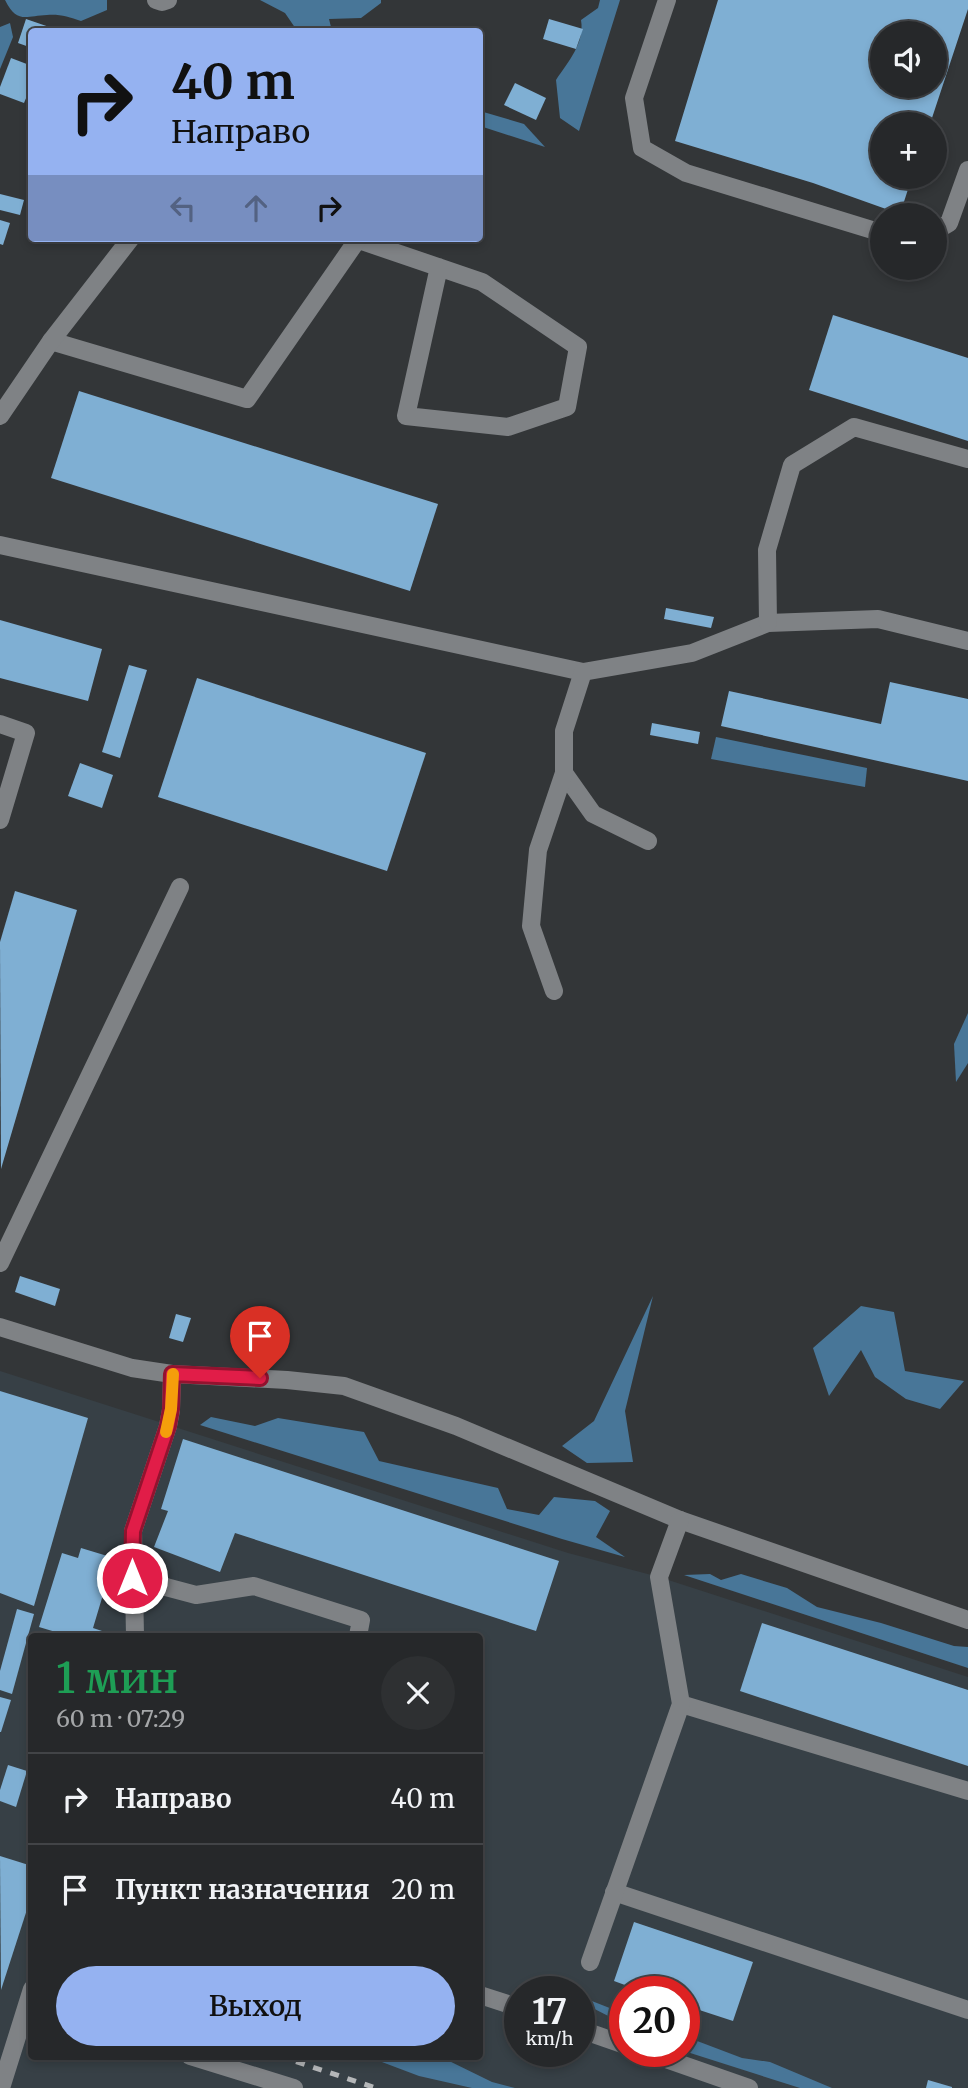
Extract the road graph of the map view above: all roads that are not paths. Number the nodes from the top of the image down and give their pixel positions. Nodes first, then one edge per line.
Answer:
1 (156, 0) edge
2 (169, 0) edge
3 (667, 0) edge
4 (968, 170) edge
5 (947, 224) edge
6 (870, 229) edge
7 (128, 242) edge
8 (353, 242) edge
9 (364, 242) edge
10 (439, 267) junction
11 (51, 341) junction
12 (0, 416) edge
13 (968, 459) edge
14 (0, 545) edge
15 (768, 623) junction
16 (968, 641) edge
17 (583, 672) junction
18 (0, 724) edge
19 (564, 773) junction
20 (0, 820) edge
21 (648, 841) dead end
22 (180, 887) dead end
23 (554, 991) dead end
24 (0, 1263) edge
25 (0, 1327) edge
26 (172, 1374) junction
27 (680, 1520) junction
28 (132, 1578) junction
29 (968, 1620) edge
30 (135, 1633) edge
31 (359, 1633) edge
32 (681, 1704) junction
33 (968, 1791) edge
34 (614, 1892) junction
35 (590, 1962) dead end
36 (483, 1996) edge
37 (504, 2003) edge
38 (968, 2010) edge
39 (28, 2012) edge
40 (203, 2060) edge
41 (689, 2067) edge
42 (1, 2088) edge
43 (293, 2088) edge
44 (749, 2088) edge

1 - 2 lane
3 - 6 lane
4 - 5 lane
7 - 11 lane
8 - 11 lane
9 - 10 lane
10 - 10 lane
11 - 12 lane
13 - 15 lane
14 - 17 lane
15 - 16 lane
15 - 17 lane
17 - 19 lane
18 - 20 lane
19 - 21 lane
19 - 23 lane
22 - 24 lane
25 - 26 lane
26 - 27 lane
26 - 28 lane
27 - 29 lane
27 - 32 lane
28 - 30 lane
28 - 31 lane
32 - 33 lane
32 - 34 lane
34 - 35 lane
34 - 38 lane
36 - 37 lane
39 - 42 lane
40 - 43 lane
41 - 44 lane

